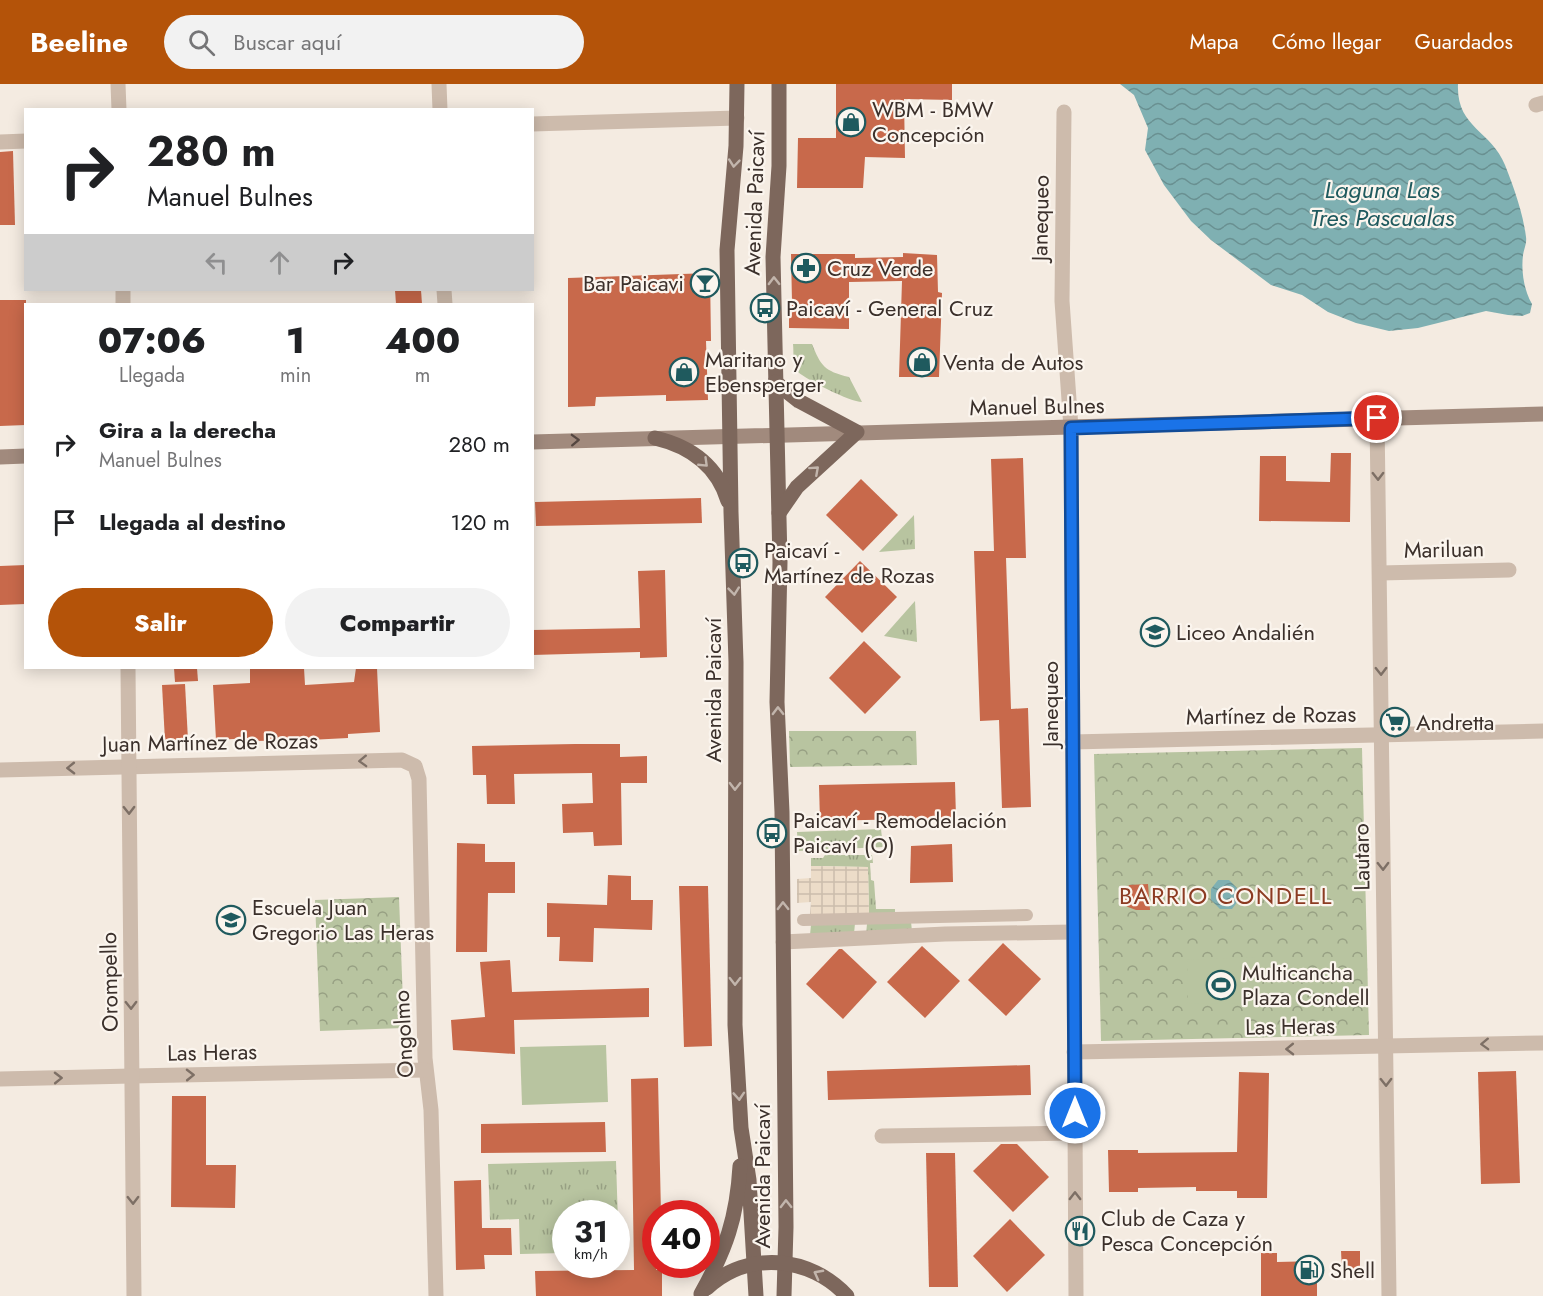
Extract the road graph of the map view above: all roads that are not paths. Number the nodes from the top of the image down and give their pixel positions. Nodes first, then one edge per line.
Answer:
1 (118, 84) edge
2 (440, 84) edge
3 (737, 84) edge
4 (778, 84) edge
5 (119, 108) edge
6 (440, 108) edge
7 (1064, 112) dead end
8 (737, 118) junction
9 (534, 124) edge
10 (24, 141) edge
11 (0, 142) edge
12 (775, 382) junction
13 (1543, 414) edge
14 (1377, 418) junction
15 (1071, 428) junction
16 (857, 432) junction
17 (777, 435) junction
18 (730, 436) junction
19 (655, 438) junction
20 (534, 441) edge
21 (0, 456) edge
22 (24, 456) edge
23 (731, 512) junction
24 (779, 513) junction
25 (1509, 570) dead end
26 (1380, 573) junction
27 (128, 669) edge
28 (1543, 731) edge
29 (1382, 735) junction
30 (1072, 742) junction
31 (129, 767) junction
32 (0, 770) edge
33 (418, 770) joint
34 (1027, 915) dead end
35 (803, 920) dead end
36 (1074, 932) junction
37 (783, 942) junction
38 (1543, 1043) edge
39 (1386, 1047) junction
40 (1074, 1052) junction
41 (425, 1070) junction
42 (132, 1076) junction
43 (0, 1079) edge
44 (741, 1128) junction
45 (1075, 1133) junction
46 (882, 1136) dead end
47 (755, 1263) junction
48 (784, 1263) junction
49 (700, 1295) edge
50 (134, 1296) edge
51 (436, 1296) edge
52 (756, 1296) edge
53 (784, 1296) edge
54 (847, 1296) edge
55 (1076, 1296) edge
56 (1389, 1296) edge

1 - 5 street
2 - 6 street
3 - 8 main road, Avenida Paicaví
12 -> 4 main road, Avenida Paicaví
7 - 15 street, Janequeo
8 - 9 street
8 -> 18 main road, Avenida Paicaví
10 - 11 street
12 - 16 main road
12 - 17 main road, Avenida Paicaví
13 - 14 main road, Manuel Bulnes
14 - 15 main road, Manuel Bulnes
14 -> 26 street, Lautaro
15 - 16 main road, Manuel Bulnes
15 - 30 street, Janequeo
16 - 17 main road, Manuel Bulnes
24 -> 16 main road
17 - 18 main road, Manuel Bulnes
17 - 24 main road, Avenida Paicaví
18 - 19 main road, Manuel Bulnes
18 - 23 main road, Avenida Paicaví
20 -> 19 main road, Manuel Bulnes
19 -> 23 main road
21 - 22 main road
23 -> 44 main road, Avenida Paicaví
37 -> 24 main road, Avenida Paicaví
25 - 26 street, Mariluan
26 -> 29 street, Lautaro
27 - 31 street, Orompello
28 - 29 street, Martínez de Rozas
29 - 30 street, Martínez de Rozas
29 -> 39 street, Lautaro
30 - 36 street, Janequeo
31 -> 32 street, Juan Martínez de Rozas
33 -> 31 street, Juan Martínez de Rozas
31 -> 42 street, Orompello
33 - 41 street, Ongolmo
34 - 35 street
36 - 37 street
36 - 40 street, Janequeo
48 -> 37 main road, Avenida Paicaví
38 -> 39 street, Las Heras
39 -> 40 street, Las Heras
39 -> 56 street, Lautaro
40 - 45 street, Janequeo
42 -> 41 street, Las Heras
41 - 51 street, Ongolmo
43 -> 42 street, Las Heras
42 -> 50 street, Orompello
44 - 47 main road, Avenida Paicaví
44 - 49 main road
45 - 46 street
55 -> 45 street, Janequeo
47 - 48 main road
47 - 49 main road
47 - 52 main road, Avenida Paicaví
48 - 53 main road, Avenida Paicaví
54 -> 48 main road

